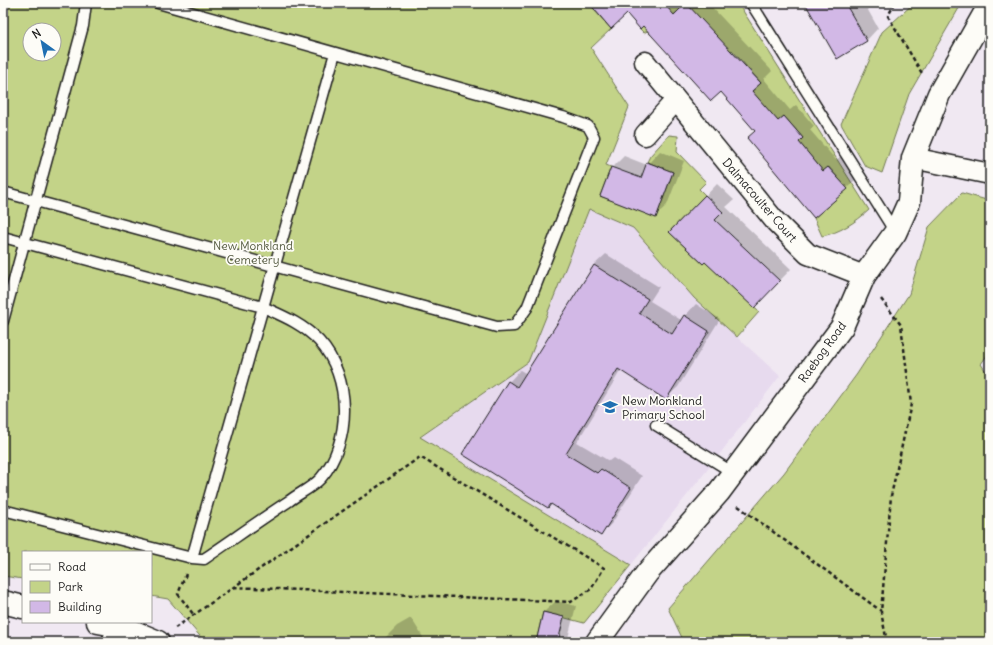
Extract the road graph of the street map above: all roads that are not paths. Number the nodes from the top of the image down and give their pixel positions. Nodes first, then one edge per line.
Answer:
1 (86, 3) edge
2 (158, 3) edge
3 (751, 3) edge
4 (990, 4) edge
5 (335, 53) junction
6 (645, 62) dead end
7 (676, 100) junction
8 (645, 135) dead end
9 (913, 158) junction
10 (990, 174) edge
11 (3, 192) edge
12 (36, 202) junction
13 (895, 233) junction
14 (3, 237) edge
15 (24, 243) junction
16 (274, 266) junction
17 (864, 276) junction
18 (263, 307) junction
19 (3, 321) edge
20 (656, 425) dead end
21 (732, 472) junction
22 (3, 510) edge
23 (192, 558) junction
24 (3, 602) edge
25 (22, 606) edge
26 (100, 623) edge
27 (116, 634) edge
28 (158, 641) edge
29 (597, 642) edge

1 - 12 lane
2 - 5 lane
3 - 13 lane
4 - 9 main road, Raebog Road
5 - 16 lane
5 - 16 lane
6 - 7 street, Dalmacoulter Court
7 - 8 street
7 - 17 street, Dalmacoulter Court
9 - 10 street
9 - 13 main road, Raebog Road
11 - 12 lane
12 - 15 lane
12 - 16 lane
13 - 17 main road, Raebog Road
14 - 15 lane
15 - 18 lane
15 - 19 lane
16 - 18 lane
17 - 21 main road, Raebog Road
18 - 23 lane
18 - 23 lane
20 - 21 lane
21 - 29 main road, Raebog Road
22 - 23 lane
24 - 25 main road
26 - 27 main road
27 - 28 main road

